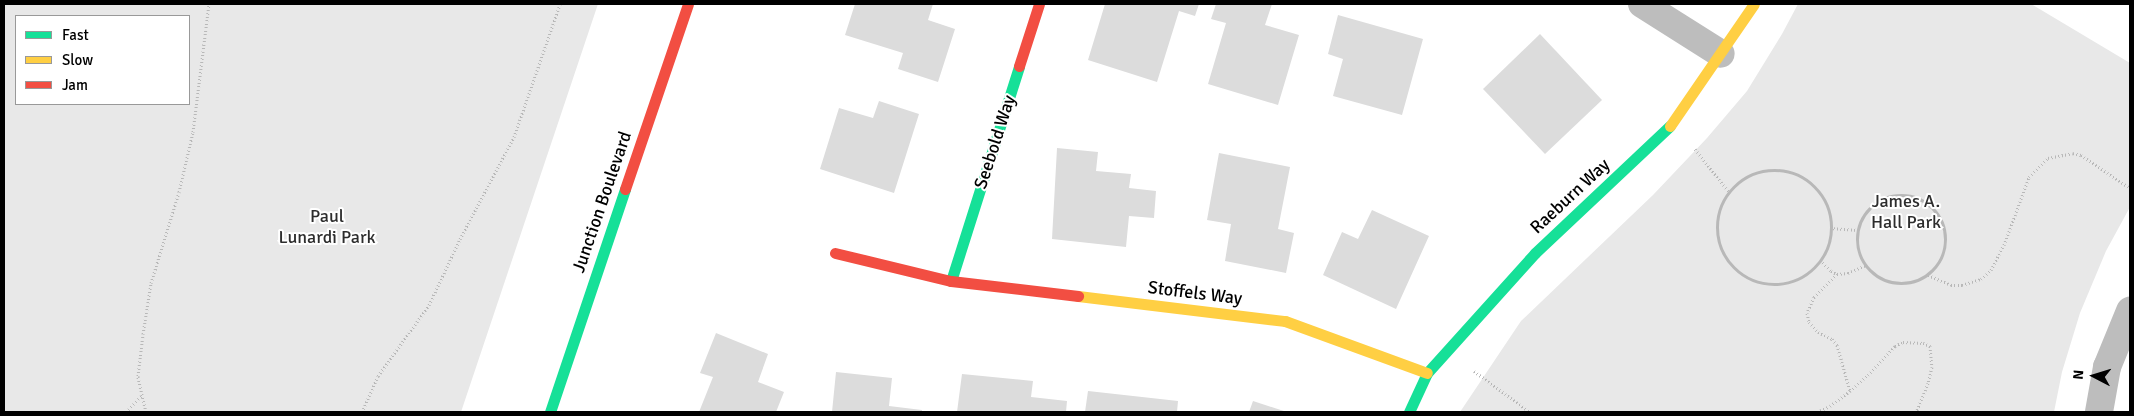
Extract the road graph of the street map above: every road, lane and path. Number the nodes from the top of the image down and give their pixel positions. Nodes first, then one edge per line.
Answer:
1 (209, 4) edge
2 (560, 4) edge
3 (688, 4) edge
4 (1039, 4) edge
5 (1642, 4) edge
6 (1754, 4) edge
7 (1722, 54) junction
8 (1672, 124) junction
9 (2130, 188) edge
10 (1729, 192) junction
11 (1830, 228) junction
12 (1858, 230) junction
13 (834, 253) dead end
14 (1820, 260) junction
15 (1866, 265) junction
16 (1837, 274) junction
17 (1928, 275) junction
18 (951, 281) junction
19 (2130, 311) edge
20 (1446, 352) junction
21 (1426, 373) junction
22 (1850, 391) junction
23 (142, 395) junction
24 (126, 412) edge
25 (146, 412) edge
26 (362, 412) edge
27 (550, 412) edge
28 (1409, 412) edge
29 (1530, 412) edge
30 (1817, 412) edge
31 (1916, 412) edge
32 (2099, 412) edge

1 - 23 path
2 - 26 path
3 - 27 street, Junction Boulevard
4 - 18 street, Seebold Way
5 - 7 street
6 - 7 street, Raeburn Way
7 - 8 street, Raeburn Way
8 - 10 path
8 - 20 street, Raeburn Way
9 - 17 path
10 - 11 path
10 - 14 path
11 - 12 path
11 - 14 path
12 - 15 path
12 - 17 path
13 - 18 street, Stoffels Way
14 - 16 path
15 - 16 path
15 - 17 path
16 - 22 path
18 - 21 street, Stoffels Way
19 - 32 street
20 - 21 street, Raeburn Way
20 - 29 path
21 - 28 street, Raeburn Way
22 - 30 path
22 - 31 path
23 - 24 path
23 - 25 path

